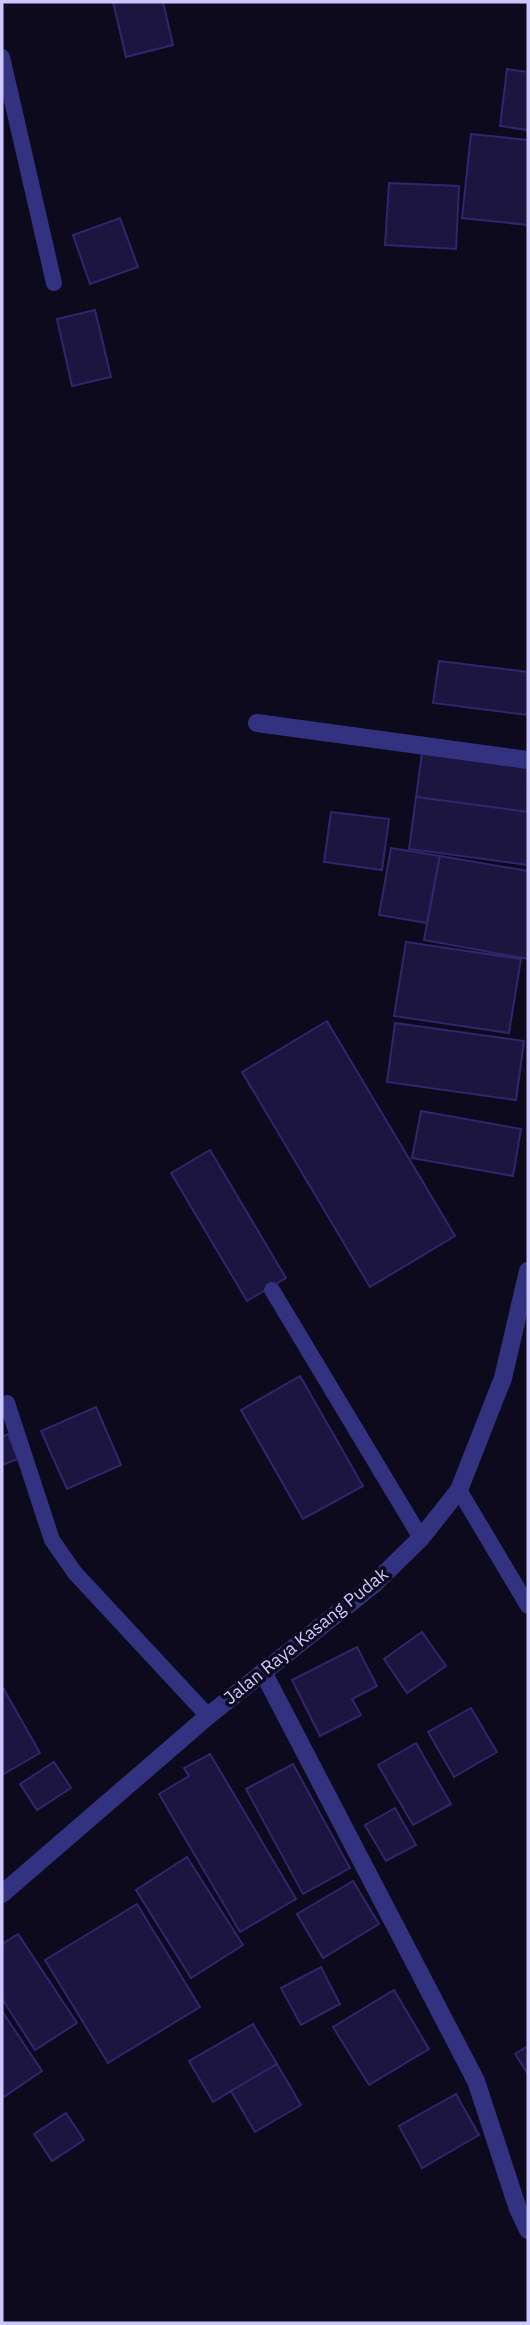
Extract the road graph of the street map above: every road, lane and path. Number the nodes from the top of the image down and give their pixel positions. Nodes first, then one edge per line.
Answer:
1 (2, 57) edge
2 (54, 283) dead end
3 (257, 723) dead end
4 (528, 760) edge
5 (528, 1272) edge
6 (272, 1290) dead end
7 (7, 1403) dead end
8 (459, 1490) junction
9 (421, 1538) junction
10 (528, 1606) edge
11 (263, 1672) junction
12 (208, 1716) junction
13 (2, 1894) edge
14 (526, 2221) edge

1 - 2 lane
3 - 4 street
5 - 8 street, Jalan Raya Kasang Pudak
6 - 9 lane
7 - 12 lane
8 - 9 street, Jalan Raya Kasang Pudak
8 - 10 lane
9 - 11 street, Jalan Raya Kasang Pudak
11 - 12 street, Jalan Raya Kasang Pudak
11 - 14 street
12 - 13 street, Jalan Raya Kasang Pudak

